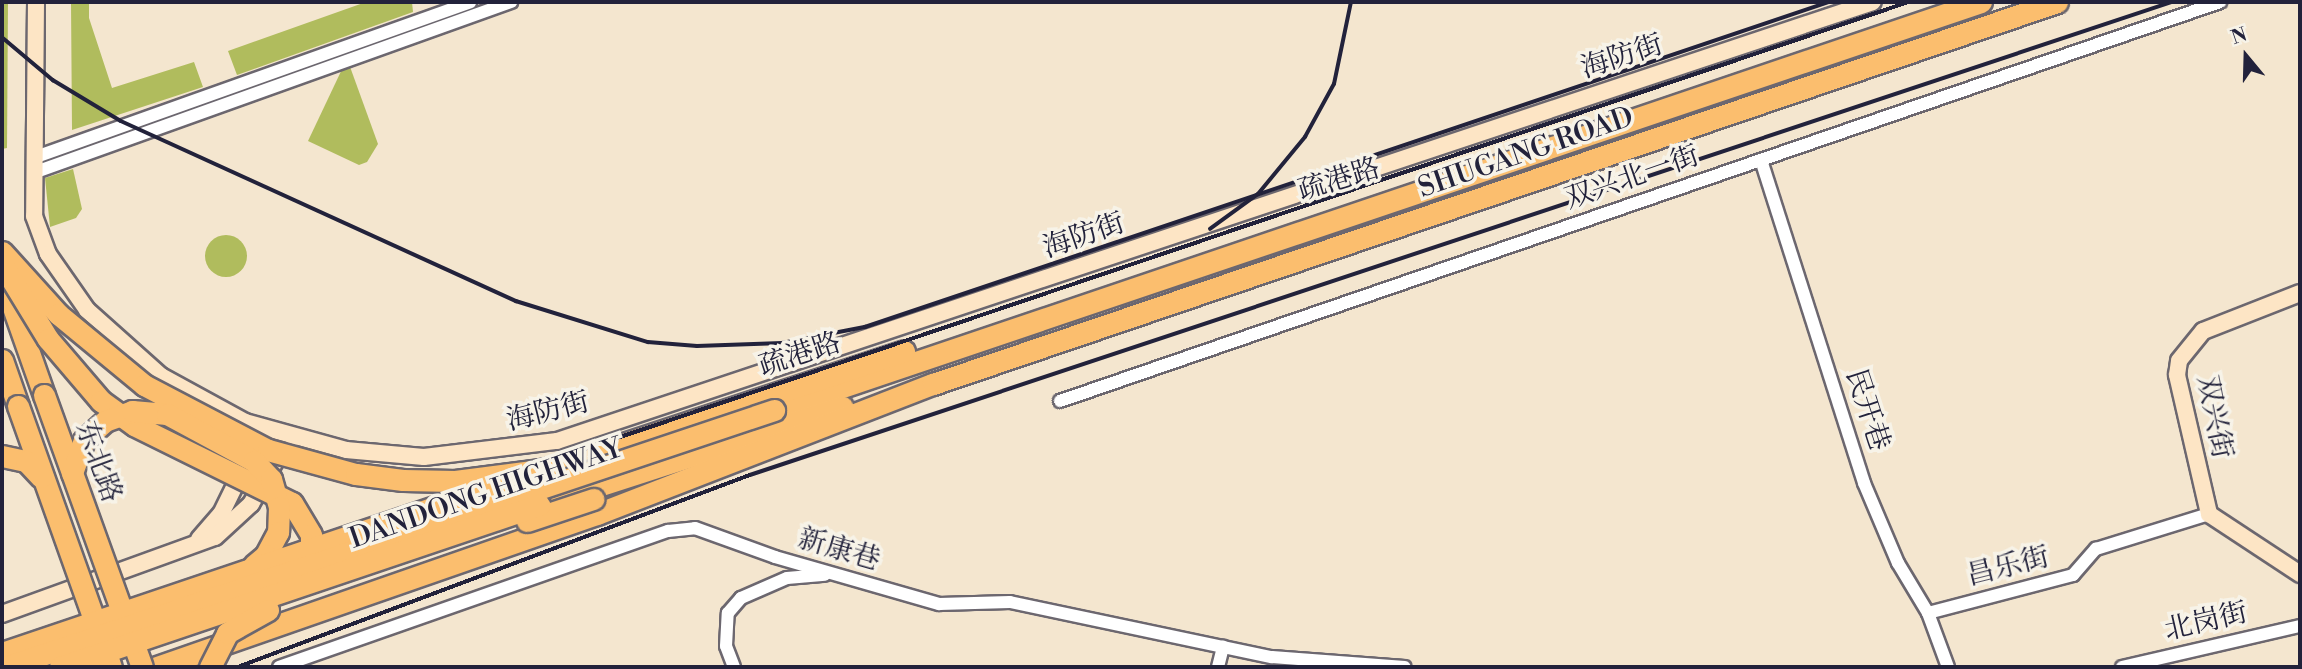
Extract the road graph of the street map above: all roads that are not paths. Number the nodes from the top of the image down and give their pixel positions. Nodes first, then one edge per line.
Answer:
1 (36, 2) edge
2 (470, 2) edge
3 (510, 2) edge
4 (1873, 2) edge
5 (1981, 2) edge
6 (2057, 2) edge
7 (2220, 2) edge
8 (1761, 160) junction
9 (33, 166) junction
10 (1461, 178) joint
11 (2, 252) edge
12 (2, 262) edge
13 (2, 276) edge
14 (2300, 293) edge
15 (2, 360) edge
16 (933, 384) junction
17 (1060, 401) dead end
18 (772, 402) junction
19 (245, 422) junction
20 (303, 439) junction
21 (2, 456) edge
22 (548, 469) junction
23 (72, 473) junction
24 (45, 482) junction
25 (44, 503) dead end
26 (595, 507) junction
27 (2209, 514) junction
28 (186, 549) junction
29 (775, 557) junction
30 (243, 572) junction
31 (118, 574) junction
32 (2300, 574) edge
33 (835, 575) junction
34 (758, 587) junction
35 (75, 590) junction
36 (282, 592) junction
37 (1928, 613) junction
38 (2, 614) edge
39 (2300, 626) edge
40 (1223, 647) junction
41 (2, 653) edge
42 (6, 667) edge
43 (61, 667) edge
44 (102, 667) edge
45 (111, 667) edge
46 (142, 667) edge
47 (152, 667) edge
48 (157, 667) edge
49 (210, 667) edge
50 (279, 667) edge
51 (734, 667) edge
52 (1218, 667) edge
53 (1398, 667) edge
54 (1405, 667) edge
55 (1948, 667) edge
56 (2122, 667) edge

1 - 9 street, 海防街
2 - 9 street
3 - 9 street
4 - 20 street, 海防街
5 - 10 highway, SHUGANG ROAD
6 - 16 highway, SHUGANG ROAD
7 - 8 street, 双兴北一街
8 - 17 street, 双兴北一街
8 - 37 street, 民开巷
9 - 19 street, 海防街
10 - 18 highway, 疏港路
11 - 22 highway, DANDONG HIGHWAY, bridge
11 - 31 street
12 - 36 highway, bridge
13 - 23 highway, 东北路, bridge
14 - 27 street, 双兴街
15 - 24 highway, 东北路, bridge
16 - 26 highway
16 - 36 highway, DANDONG HIGHWAY, bridge
18 - 22 highway, 疏港路
18 - 42 highway, bridge
19 - 20 street, 海防街
19 - 28 street
20 - 28 street
21 - 24 highway, bridge
22 - 30 highway, bridge
23 - 30 highway, bridge
23 - 46 highway, 东北路, bridge
24 - 45 highway, 东北路, bridge
25 - 35 street
26 - 48 highway
26 - 49 highway, bridge
27 - 32 street
27 - 37 street, 昌乐街
28 - 31 street
29 - 33 street, 新康巷
29 - 34 street
29 - 50 street, 新康巷
30 - 41 highway, bridge
31 - 35 street
31 - 47 street
33 - 34 street
33 - 40 street, 新康巷
34 - 51 street
35 - 38 street
35 - 44 street
36 - 43 highway, DANDONG HIGHWAY, bridge
37 - 55 street, 民开巷
39 - 56 street, 北岗街
40 - 52 street
40 - 53 street, 新康巷
53 - 54 street, 新康巷

